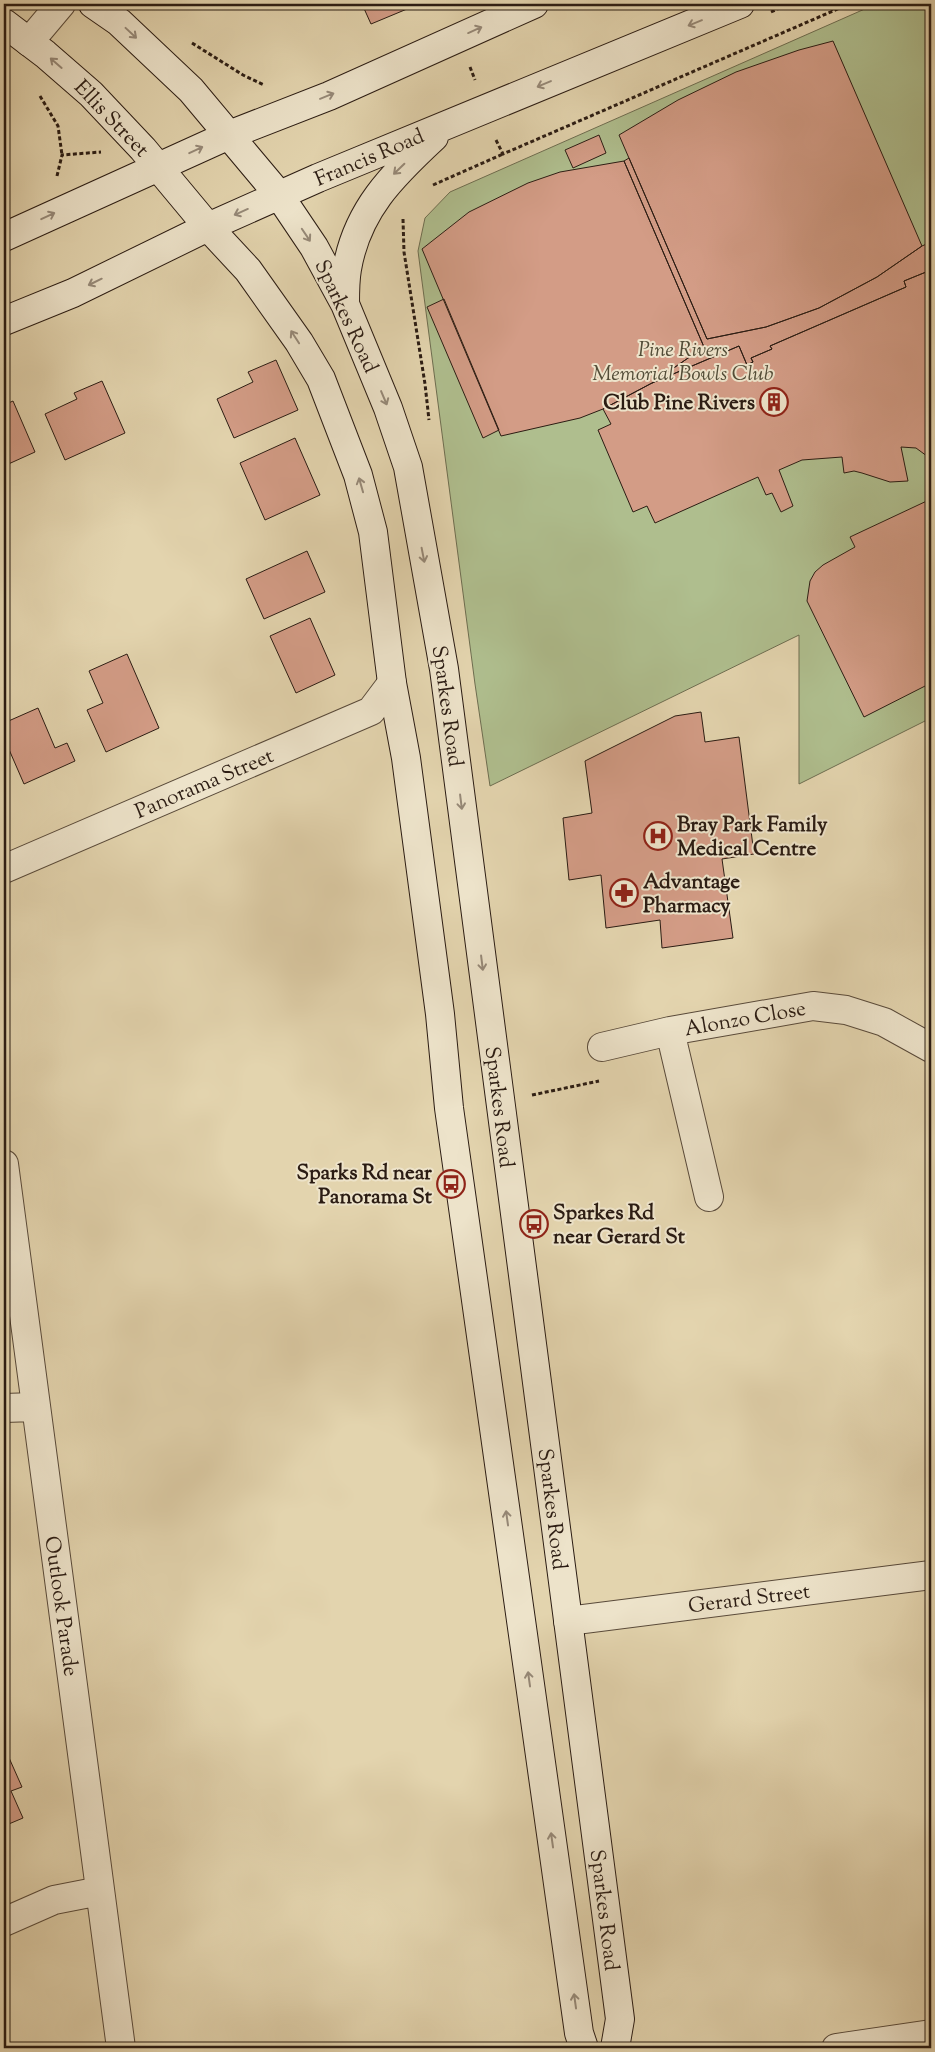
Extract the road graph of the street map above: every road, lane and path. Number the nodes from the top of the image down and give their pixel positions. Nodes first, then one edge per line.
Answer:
1 (60, 4) edge
2 (92, 4) edge
3 (534, 4) edge
4 (788, 4) edge
5 (829, 4) edge
6 (751, 10) edge
7 (832, 11) dead end
8 (4, 23) edge
9 (185, 39) dead end
10 (29, 42) junction
11 (272, 87) dead end
12 (36, 89) dead end
13 (448, 124) junction
14 (229, 135) junction
15 (503, 154) dead end
16 (62, 155) dead end
17 (158, 167) junction
18 (432, 186) dead end
19 (279, 195) junction
20 (405, 213) dead end
21 (208, 227) junction
22 (4, 237) edge
23 (345, 304) junction
24 (4, 321) edge
25 (430, 429) dead end
26 (392, 683) junction
27 (4, 869) edge
28 (670, 1032) junction
29 (602, 1047) dead end
30 (931, 1048) edge
31 (604, 1080) dead end
32 (500, 1101) junction
33 (4, 1164) edge
34 (709, 1197) dead end
35 (4, 1408) edge
36 (35, 1408) junction
37 (931, 1575) edge
38 (568, 1621) junction
39 (100, 1891) junction
40 (4, 1922) edge
41 (931, 2034) edge
42 (121, 2048) edge
43 (584, 2048) edge
44 (614, 2048) edge
45 (836, 2048) edge

1 - 10 street
2 -> 14 street
14 -> 3 street
4 - 6 path
5 - 7 path
6 -> 13 street, Francis Road
8 - 10 street, Ellis Street
9 - 11 path
17 -> 10 street, Ellis Street
12 - 16 path
13 - 19 street, Francis Road
13 -> 23 street
17 -> 14 street
14 - 19 street
15 - 18 path
17 - 21 street, Ellis Street
22 -> 17 street
19 -> 21 street, Francis Road
19 -> 23 street, Sparkes Road
20 - 25 path
21 -> 24 street, Francis Road
26 -> 21 street, Sparkes Road
23 -> 32 street, Sparkes Road
26 - 27 street, Panorama Street
43 -> 26 street, Sparkes Road
28 - 29 street, Alonzo Close
28 - 30 street, Alonzo Close
28 - 34 street, Alonzo Close
31 - 32 path
32 - 38 street, Sparkes Road
33 - 36 street, Outlook Parade
35 - 36 street
36 - 39 street, Outlook Parade
37 - 38 street, Gerard Street
38 - 44 street, Sparkes Road
39 - 40 street
39 - 42 street, Outlook Parade
41 - 45 street

